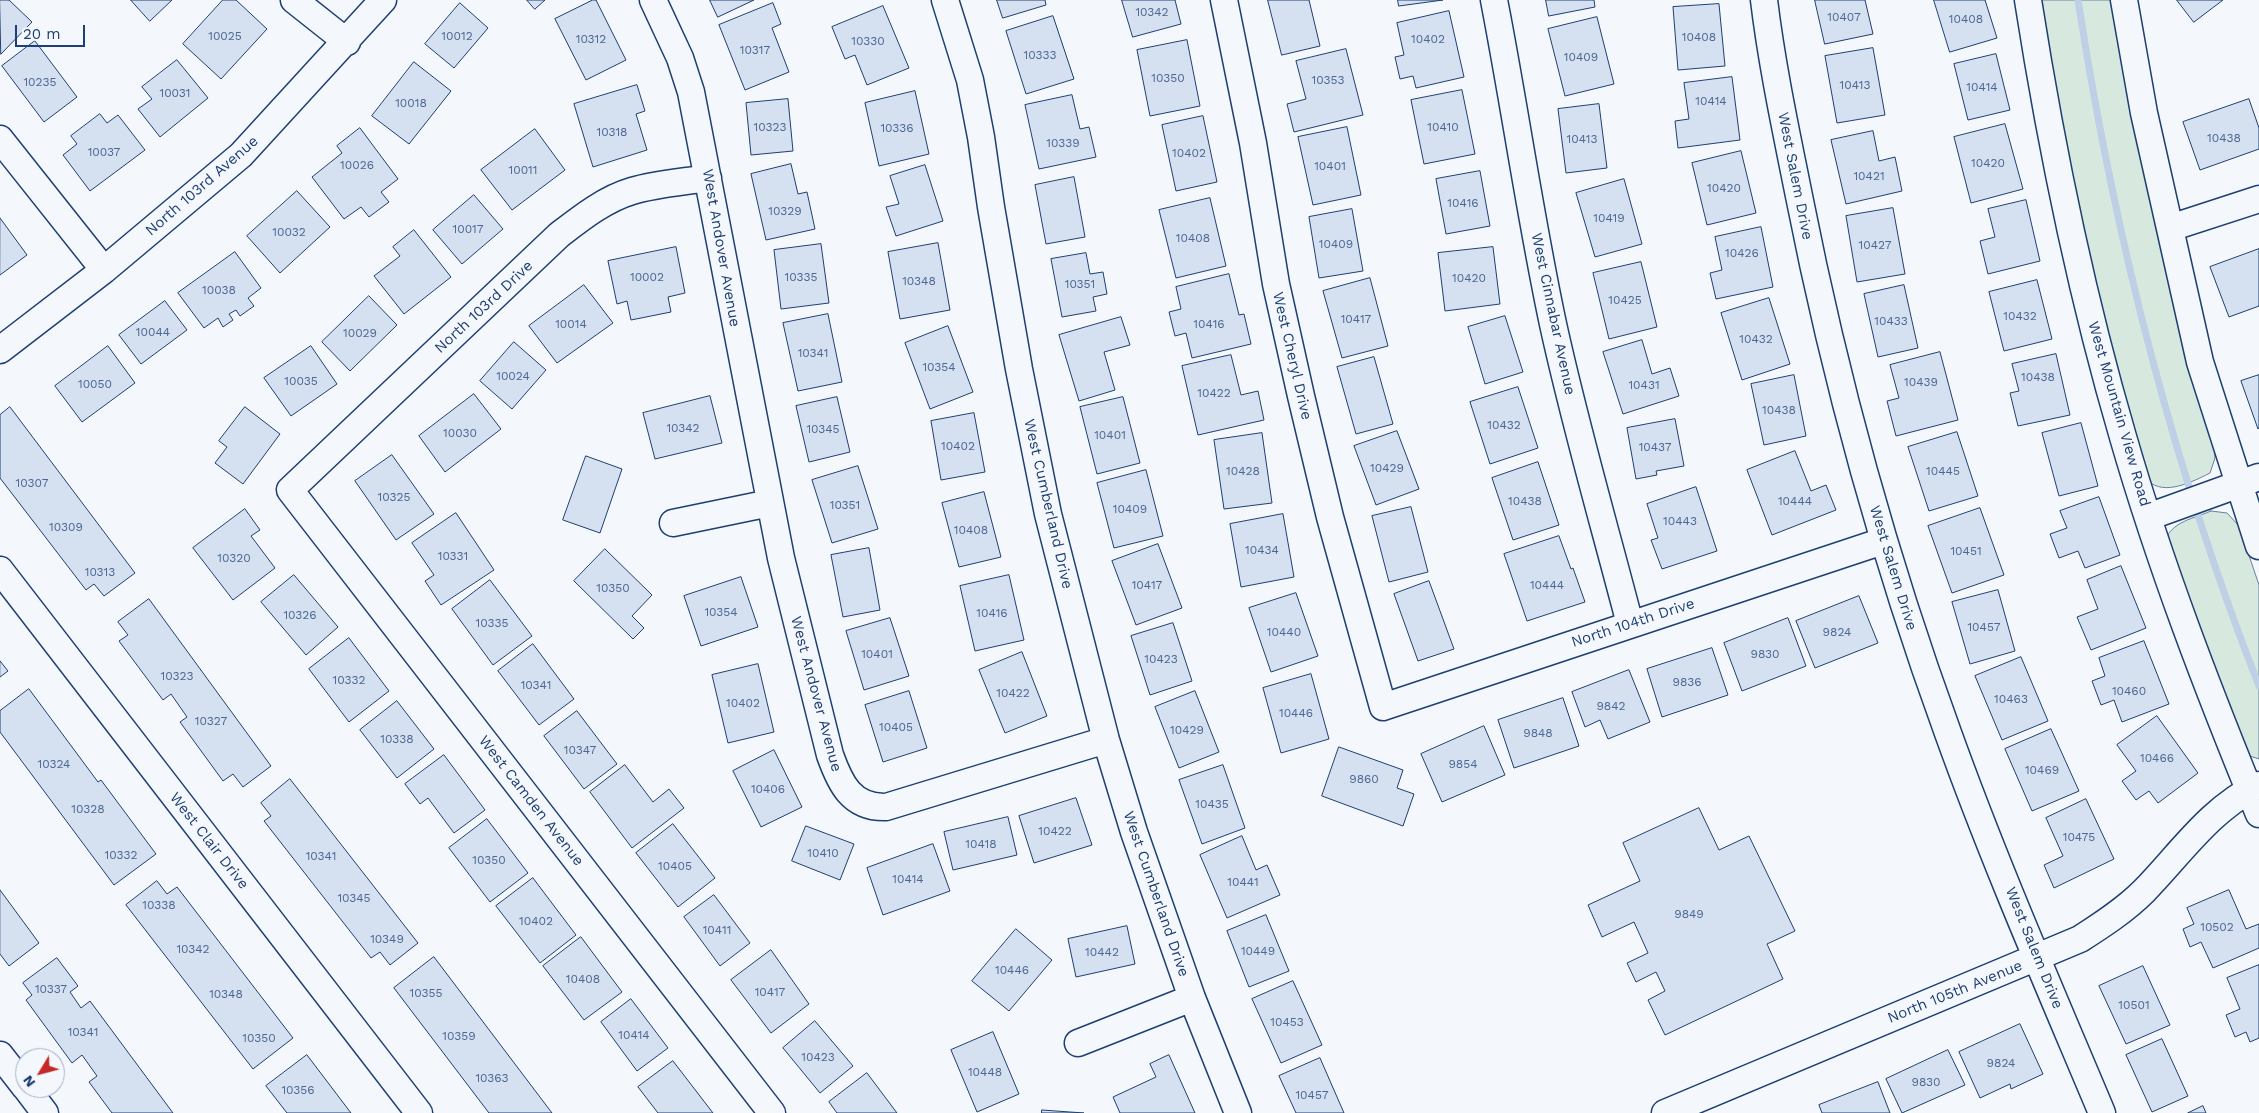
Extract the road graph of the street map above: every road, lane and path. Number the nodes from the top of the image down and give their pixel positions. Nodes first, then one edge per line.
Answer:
1 (294, 0) edge
2 (383, 0) edge
3 (653, 0) edge
4 (945, 0) edge
5 (1224, 0) edge
6 (1494, 0) edge
7 (1764, 0) edge
8 (2028, 0) edge
9 (2124, 0) edge
10 (346, 42) junction
11 (0, 139) edge
12 (708, 178) junction
13 (2259, 199) edge
14 (2170, 228) junction
15 (104, 270) junction
16 (0, 350) edge
17 (2248, 480) edge
18 (290, 490) joint
19 (770, 503) junction
20 (2148, 517) junction
21 (673, 523) dead end
22 (1883, 541) junction
23 (2259, 546) edge
24 (0, 570) edge
25 (1630, 624) junction
26 (1383, 707) joint
27 (1106, 740) junction
28 (2254, 788) edge
29 (2259, 814) edge
30 (2038, 958) junction
31 (1192, 998) junction
32 (1078, 1043) dead end
33 (0, 1055) edge
34 (15, 1075) edge
35 (33, 1098) edge
36 (45, 1113) edge
37 (419, 1113) edge
38 (772, 1113) edge
39 (1238, 1113) edge
40 (1665, 1113) edge
41 (2102, 1113) edge

1 - 10 street
2 - 10 street, North 103rd Avenue
3 - 12 street, West Andover Avenue
4 - 27 street, West Cumberland Drive
5 - 26 street, West Cheryl Drive
6 - 25 street, West Cinnabar Avenue
7 - 22 street, West Salem Drive
8 - 20 street, West Mountain View Road
9 - 14 street
10 - 15 street, North 103rd Avenue
11 - 15 street
12 - 18 street, North 103rd Drive
12 - 19 street, West Andover Avenue
13 - 14 street
14 - 17 street
15 - 16 street, North 103rd Avenue
17 - 20 street
17 - 23 street
18 - 38 street, West Camden Avenue
19 - 21 street
19 - 27 street, West Andover Avenue
20 - 28 street, West Mountain View Road
22 - 25 street, North 104th Drive
22 - 30 street, West Salem Drive
24 - 37 street, West Clair Drive
25 - 26 street, North 104th Drive
27 - 31 street, West Cumberland Drive
28 - 29 street, West Mountain View Road
28 - 30 street, North 105th Avenue
30 - 40 street, North 105th Avenue
30 - 41 street, West Salem Drive
31 - 32 street
31 - 39 street, West Cumberland Drive
33 - 34 street
35 - 36 street

